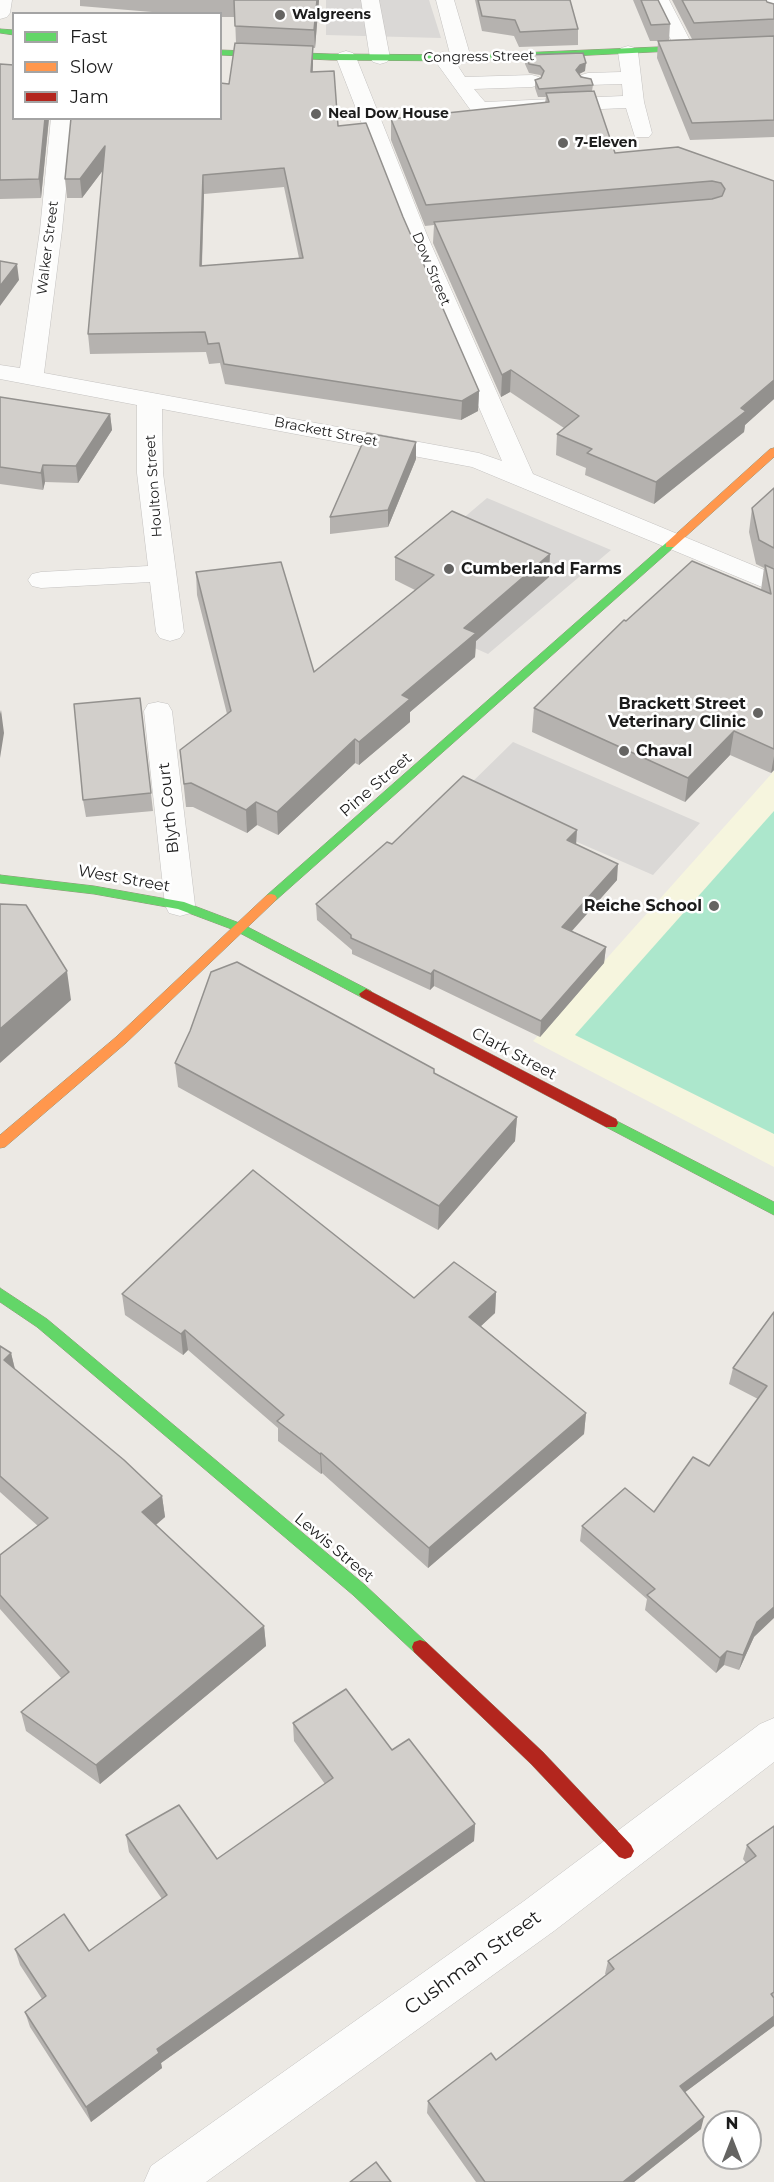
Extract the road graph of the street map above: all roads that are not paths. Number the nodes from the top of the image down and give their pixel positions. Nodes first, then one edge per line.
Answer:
1 (2, 0) edge
2 (370, 0) edge
3 (445, 0) edge
4 (660, 0) edge
5 (767, 0) edge
6 (0, 13) edge
7 (774, 14) edge
8 (774, 44) edge
9 (684, 48) junction
10 (222, 52) edge
11 (628, 52) junction
12 (346, 57) junction
13 (380, 58) junction
14 (452, 58) junction
15 (632, 78) junction
16 (588, 79) edge
17 (532, 81) dead end
18 (459, 83) junction
19 (634, 102) junction
20 (62, 120) edge
21 (642, 133) dead end
22 (0, 372) edge
23 (31, 377) junction
24 (149, 398) junction
25 (774, 451) edge
26 (522, 479) junction
27 (674, 543) junction
28 (162, 573) junction
29 (41, 580) dead end
30 (774, 584) edge
31 (170, 632) dead end
32 (158, 711) dead end
33 (0, 879) edge
34 (180, 905) junction
35 (238, 927) junction
36 (0, 1143) edge
37 (774, 1209) edge
38 (0, 1294) edge
39 (774, 1737) edge
40 (625, 1851) junction
41 (167, 2182) edge

1 - 6 street
2 - 13 lane
3 - 14 lane
4 - 9 lane
5 - 7 lane
8 - 9 street, Congress Street
9 - 11 street, Congress Street
10 - 12 street, Congress Street
11 - 14 street, Congress Street
11 - 15 lane
12 - 13 street, Congress Street
12 - 26 street, Dow Street
13 - 14 street, Congress Street
14 - 18 lane
15 - 16 lane
15 - 19 lane
17 - 18 lane
18 - 19 lane
19 - 21 lane
20 - 23 street, Walker Street
22 - 23 street, Brackett Street
23 - 24 street, Brackett Street
24 - 26 street, Brackett Street
24 - 28 street, Houlton Street
25 - 27 street, Pine Street
26 - 27 street, Brackett Street
27 - 30 street, Brackett Street
27 - 35 street, Pine Street
28 - 29 street
28 - 31 street, Houlton Street
32 - 34 street, Blyth Court
33 - 34 street, West Street
34 - 35 street, West Street
35 - 36 street, Pine Street
35 - 37 street, Clark Street
38 - 40 street, Lewis Street
39 - 40 street, Cushman Street
40 - 41 street, Cushman Street

